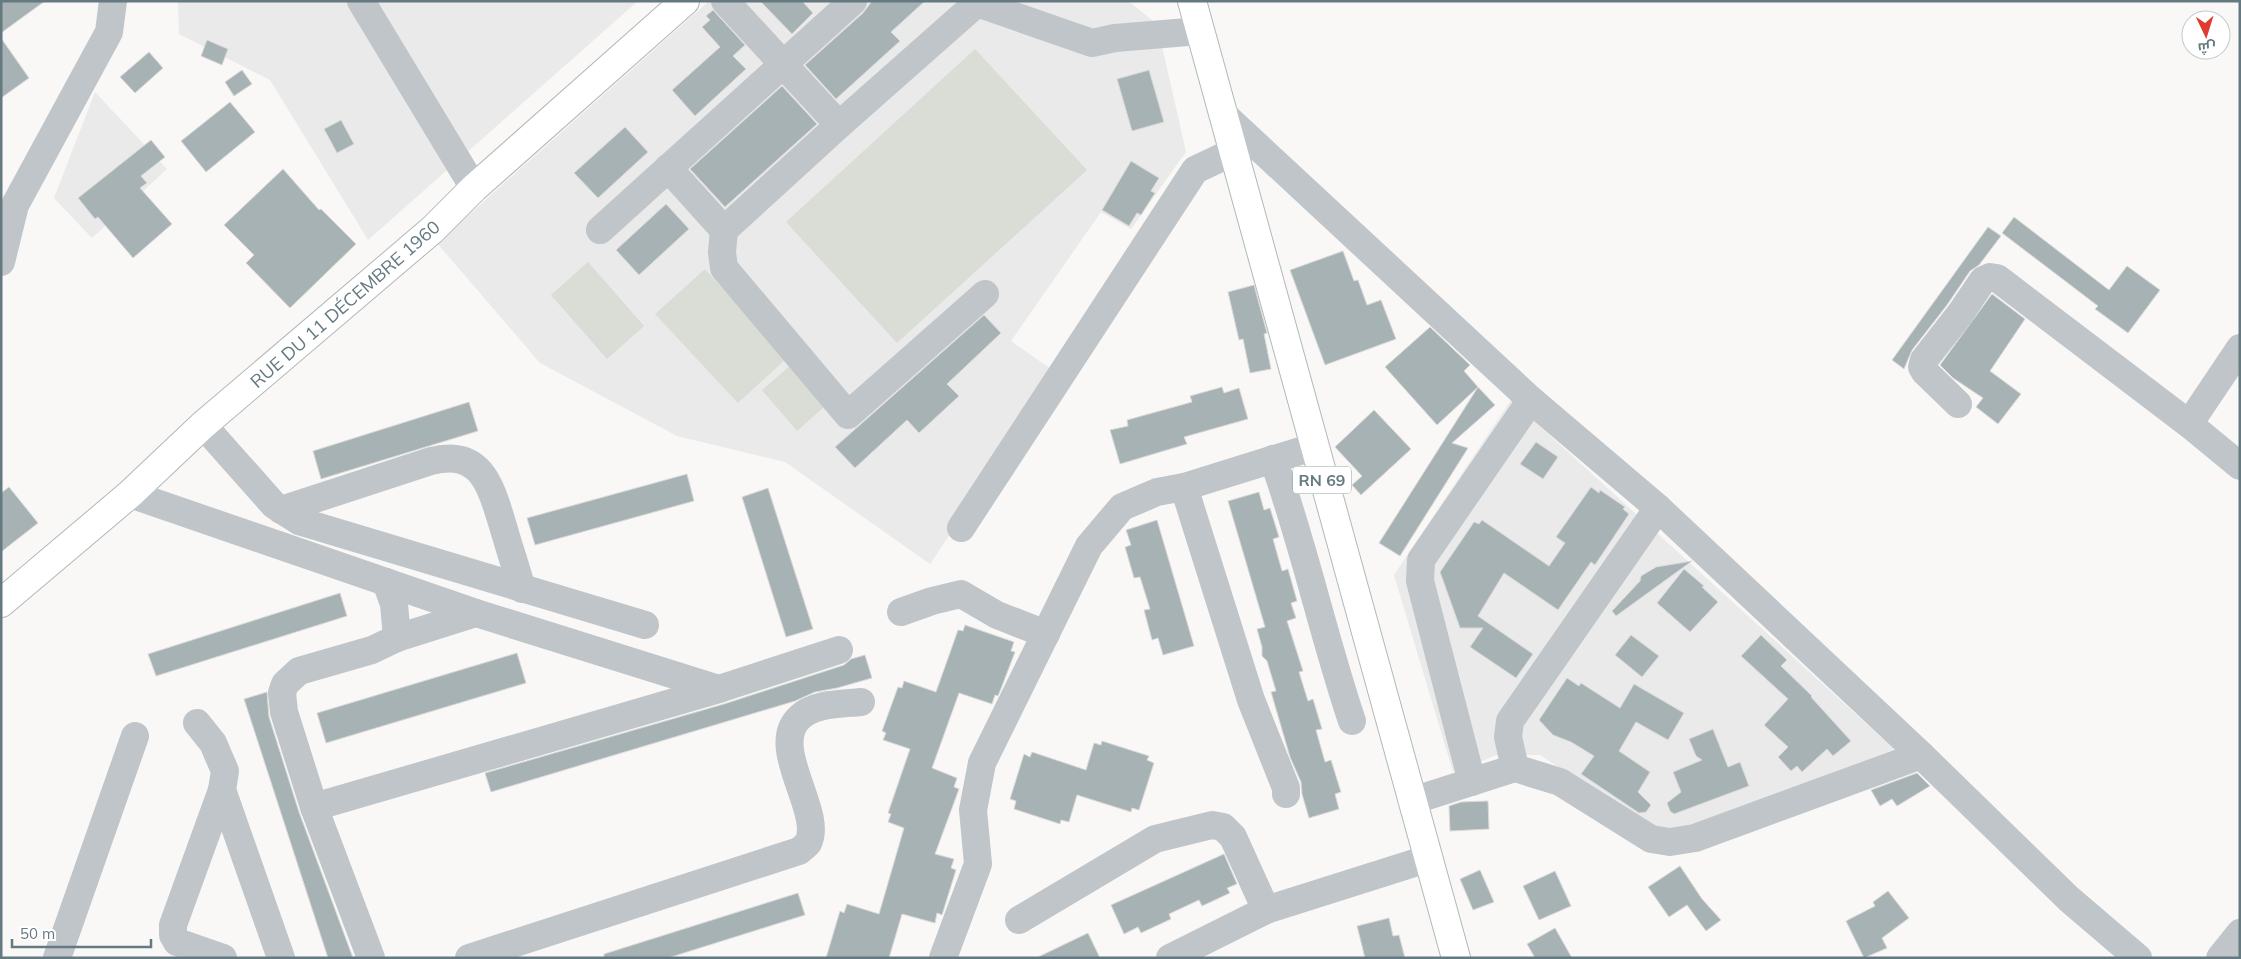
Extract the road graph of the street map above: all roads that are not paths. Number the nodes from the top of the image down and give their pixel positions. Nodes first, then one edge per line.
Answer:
1 (113, 1) edge
2 (361, 1) edge
3 (685, 1) edge
4 (725, 1) edge
5 (853, 1) edge
6 (1192, 1) edge
7 (977, 2) edge
8 (1200, 31) junction
9 (782, 63) junction
10 (1225, 116) junction
11 (839, 125) junction
12 (1235, 151) junction
13 (668, 168) junction
14 (474, 188) junction
15 (600, 230) dead end
16 (724, 230) junction
17 (1, 262) edge
18 (985, 294) dead end
19 (2240, 348) edge
20 (1531, 400) junction
21 (1958, 404) dead end
22 (2189, 424) junction
23 (203, 425) junction
24 (1313, 447) junction
25 (1273, 459) junction
26 (2238, 460) edge
27 (1184, 487) junction
28 (130, 494) junction
29 (1658, 508) junction
30 (281, 510) junction
31 (961, 528) dead end
32 (386, 582) junction
33 (522, 589) junction
34 (1, 603) edge
35 (901, 612) dead end
36 (476, 613) junction
37 (645, 625) dead end
38 (1046, 634) junction
39 (397, 638) junction
40 (839, 650) dead end
41 (719, 689) junction
42 (861, 702) dead end
43 (1352, 722) dead end
44 (197, 723) dead end
45 (135, 736) dead end
46 (1921, 755) junction
47 (1515, 768) junction
48 (1472, 782) junction
49 (222, 790) junction
50 (1286, 794) dead end
51 (1412, 801) junction
52 (314, 807) junction
53 (1427, 860) junction
54 (1266, 910) junction
55 (1019, 920) dead end
56 (2240, 933) edge
57 (496, 954) edge
58 (56, 958) edge
59 (223, 958) edge
60 (281, 958) edge
61 (371, 958) edge
62 (469, 958) edge
63 (944, 958) edge
64 (1170, 958) edge
65 (1456, 958) edge
66 (2138, 958) edge
67 (2220, 958) edge

1 - 17 street
2 - 14 street
3 - 14 main road, RUE DU 11 DÉCEMBRE 1960
4 - 9 street
5 - 9 street
6 - 8 main road, RN 69
7 - 8 street
7 - 11 street
8 - 10 main road, RN 69
9 - 11 street
9 - 13 street
10 - 12 main road, RN 69
10 - 20 street
11 - 16 street
12 - 24 main road, RN 69
12 - 31 street
13 - 15 street
13 - 16 street
14 - 23 main road, RUE DU 11 DÉCEMBRE 1960
16 - 18 street
19 - 22 street
20 - 29 street
20 - 48 street
21 - 22 street
22 - 26 street
23 - 28 main road, RUE DU 11 DÉCEMBRE 1960
23 - 30 street
24 - 25 street
24 - 51 main road, RN 69
25 - 27 street
25 - 43 street
27 - 38 street
27 - 50 street
28 - 32 street
28 - 34 main road, RUE DU 11 DÉCEMBRE 1960
29 - 46 street
29 - 47 street
30 - 33 street
30 - 33 street
32 - 36 street
32 - 39 street
33 - 37 street
35 - 38 street
36 - 39 street
36 - 41 street
38 - 63 street
39 - 52 street
40 - 41 street
41 - 52 street
42 - 57 street
44 - 49 street
45 - 58 street
46 - 47 street
46 - 66 street
47 - 48 street
48 - 51 street
49 - 59 street
49 - 60 street
51 - 53 main road, RN 69
52 - 61 street
53 - 54 street
53 - 65 main road, RN 69
54 - 55 street
54 - 64 street
56 - 67 street
57 - 62 street

